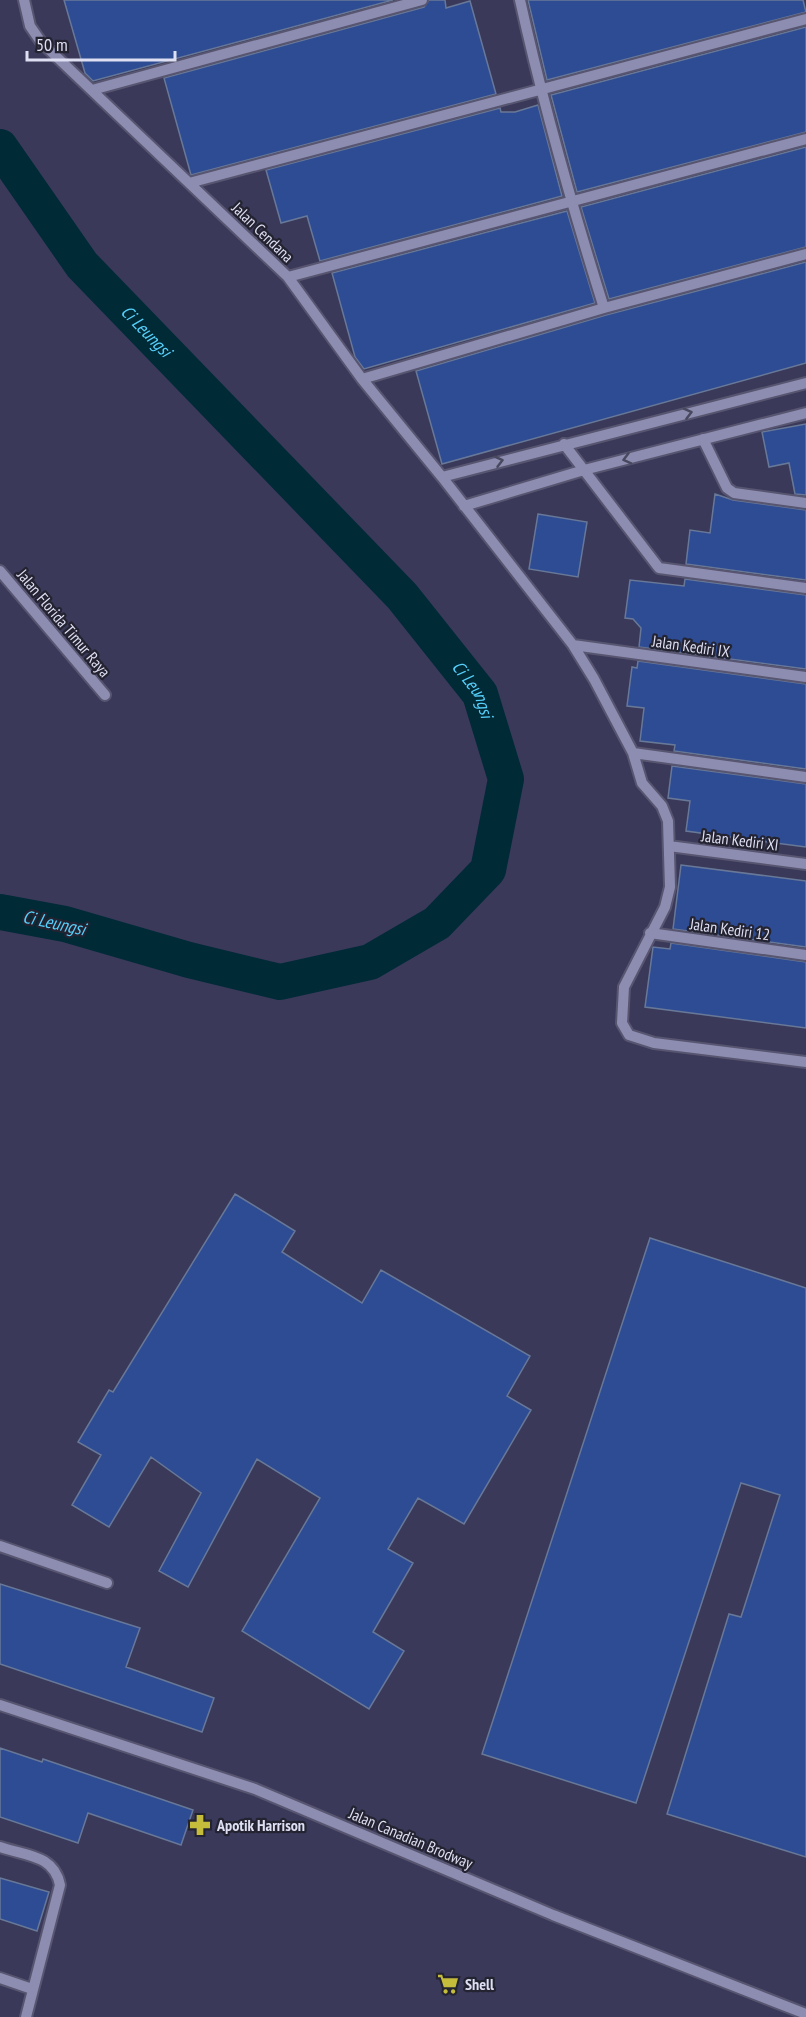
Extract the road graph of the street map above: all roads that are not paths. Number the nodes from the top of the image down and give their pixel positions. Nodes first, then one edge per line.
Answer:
1 (24, 0) edge
2 (422, 0) edge
3 (520, 0) edge
4 (806, 19) edge
5 (92, 90) junction
6 (540, 91) junction
7 (806, 139) edge
8 (189, 183) junction
9 (570, 201) junction
10 (806, 254) edge
11 (288, 277) junction
12 (604, 308) junction
13 (362, 379) junction
14 (806, 383) edge
15 (806, 413) edge
16 (703, 439) junction
17 (564, 444) junction
18 (584, 470) junction
19 (442, 477) junction
20 (806, 503) edge
21 (464, 506) junction
22 (0, 572) edge
23 (806, 588) edge
24 (573, 645) junction
25 (806, 677) edge
26 (105, 695) dead end
27 (633, 753) junction
28 (806, 777) edge
29 (669, 846) junction
30 (806, 864) edge
31 (650, 933) junction
32 (806, 955) edge
33 (806, 1062) edge
34 (0, 1546) edge
35 (107, 1583) dead end
36 (0, 1705) edge
37 (0, 1847) edge
38 (0, 1978) edge
39 (32, 1989) junction
40 (806, 2013) edge
41 (26, 2017) edge

1 - 5 street, Jalan Cendana
2 - 5 street
3 - 6 street
4 - 6 street
5 - 8 street, Jalan Cendana
6 - 8 street
6 - 9 street
7 - 9 street
8 - 11 street, Jalan Cendana
9 - 11 street
9 - 12 street
10 - 12 street
11 - 13 street, Jalan Cendana
12 - 13 street
13 - 19 street, Jalan Cendana
17 -> 14 street
15 - 16 street
16 -> 18 street
16 - 20 street
17 - 18 street
19 -> 17 street
18 - 21 street
18 - 23 street
19 - 21 street, Jalan Cendana
21 - 24 street, Jalan Cendana
22 - 26 street, Jalan Florida Timur Raya
24 - 25 street, Jalan Kediri IX
24 - 27 street, Jalan Cendana
27 - 28 street
27 - 29 street, Jalan Cendana
29 - 30 street, Jalan Kediri XI
29 - 31 street, Jalan Cendana
31 - 32 street, Jalan Kediri 12
31 - 33 street, Jalan Cendana
34 - 35 street
36 - 40 street, Jalan Canadian Brodway
37 - 39 street
38 - 39 street
39 - 41 street

